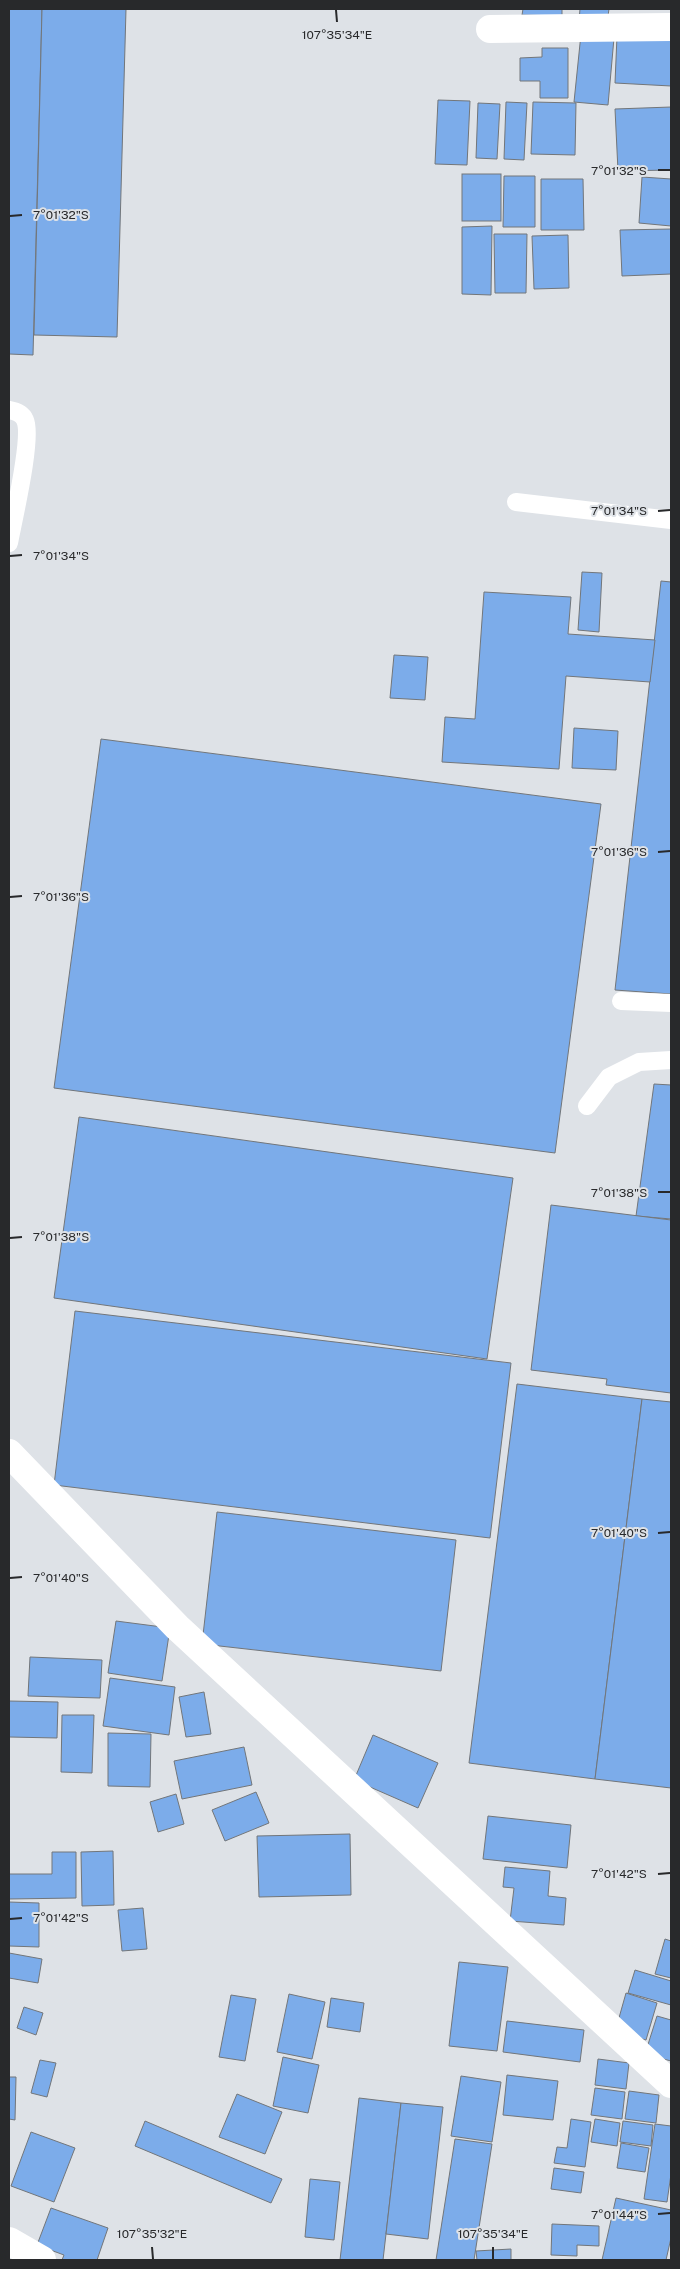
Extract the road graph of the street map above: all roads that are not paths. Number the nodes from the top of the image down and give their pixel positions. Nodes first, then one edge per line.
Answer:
1 (671, 27) edge
2 (490, 28) dead end
3 (9, 410) edge
4 (516, 502) dead end
5 (671, 520) edge
6 (9, 543) edge
7 (621, 1001) dead end
8 (671, 1004) edge
9 (671, 1060) edge
10 (587, 1106) dead end
11 (9, 1453) edge
12 (671, 2084) edge
13 (9, 2241) edge
14 (42, 2260) edge

1 - 2 street
3 - 6 lane
4 - 5 lane
7 - 8 lane
9 - 10 lane
11 - 12 street
13 - 14 street

